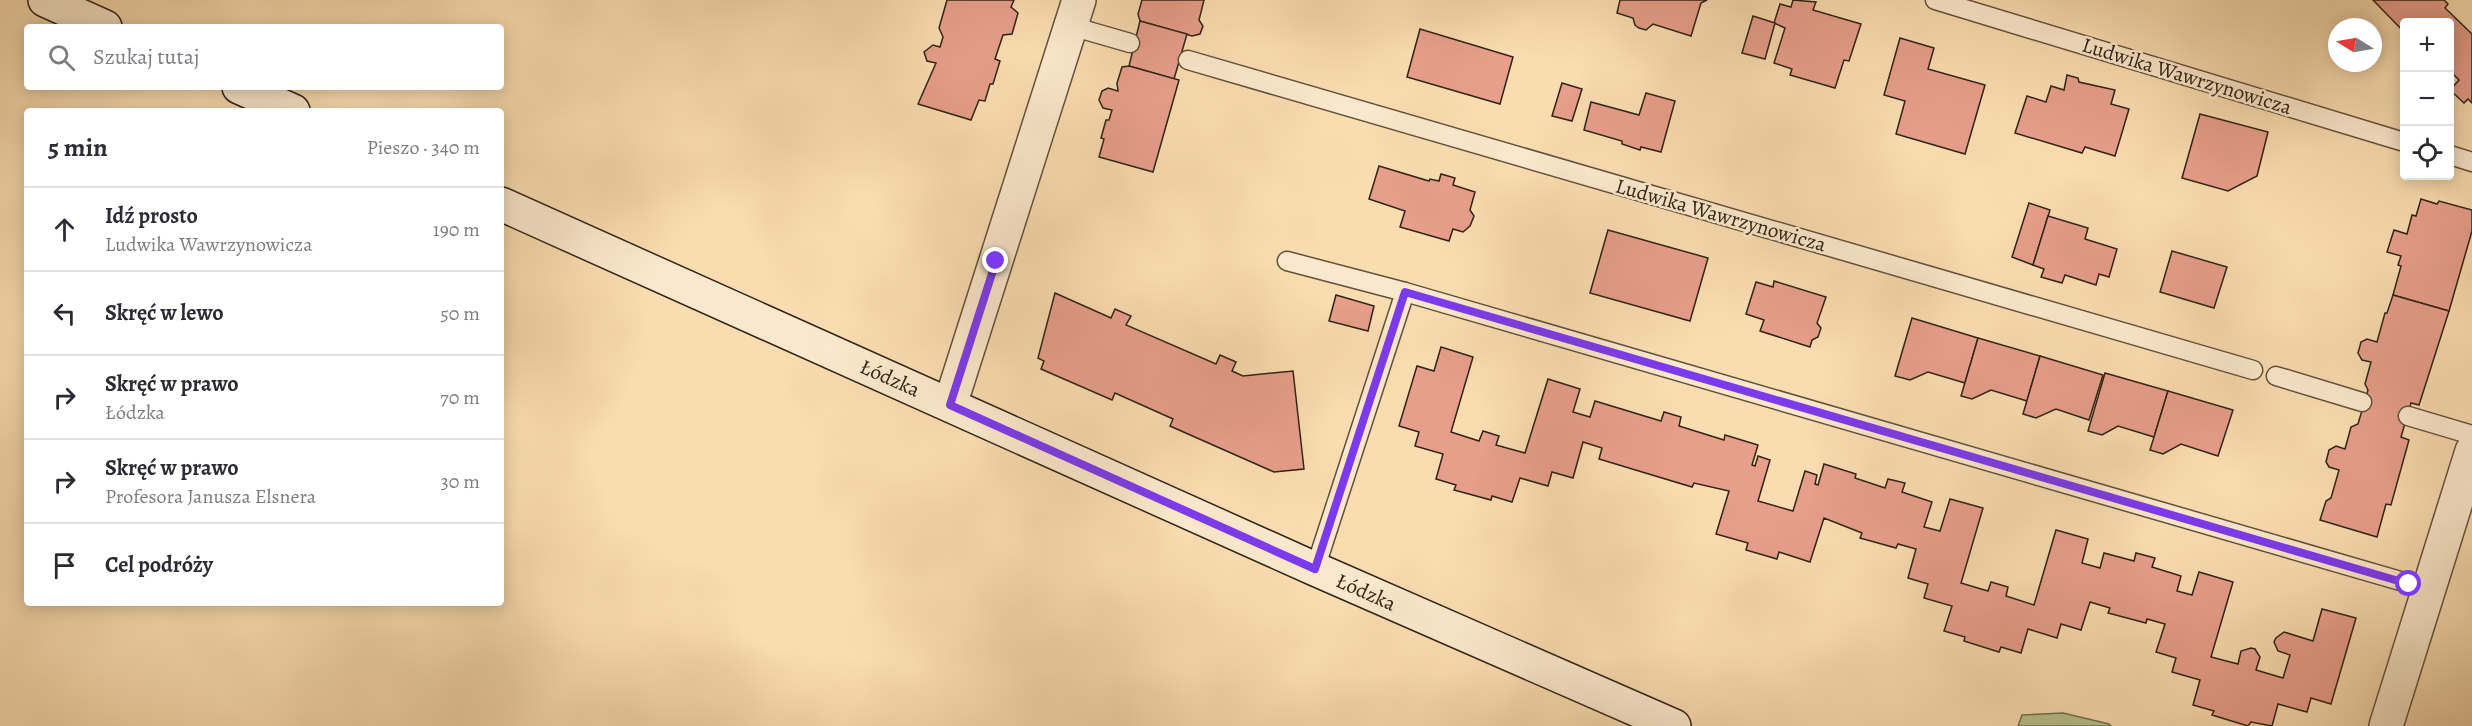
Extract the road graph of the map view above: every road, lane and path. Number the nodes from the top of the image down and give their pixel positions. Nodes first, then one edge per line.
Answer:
1 (45, 0) edge
2 (1935, 0) edge
3 (1075, 13) edge
4 (98, 24) edge
5 (1130, 43) dead end
6 (1188, 60) dead end
7 (246, 90) edge
8 (286, 108) edge
9 (2400, 141) edge
10 (2454, 156) edge
11 (2472, 162) edge
12 (504, 205) edge
13 (1287, 261) dead end
14 (1405, 292) junction
15 (2253, 370) dead end
16 (2276, 376) dead end
17 (2362, 402) dead end
18 (950, 405) junction
19 (2409, 416) dead end
20 (2472, 435) edge
21 (2472, 451) edge
22 (1315, 569) junction
23 (2428, 590) junction
24 (1674, 726) edge
25 (2386, 726) edge

1 - 4 street
2 - 9 lane, Ludwika Wawrzynowicza
3 - 5 lane
3 - 18 street
6 - 15 lane, Ludwika Wawrzynowicza
7 - 8 street
10 - 11 lane
12 - 18 street, Łódzka
13 - 14 lane
14 - 22 lane
14 - 23 lane
16 - 17 lane
18 - 22 street, Łódzka
19 - 20 lane
21 - 23 street
22 - 24 street, Łódzka
23 - 25 street

